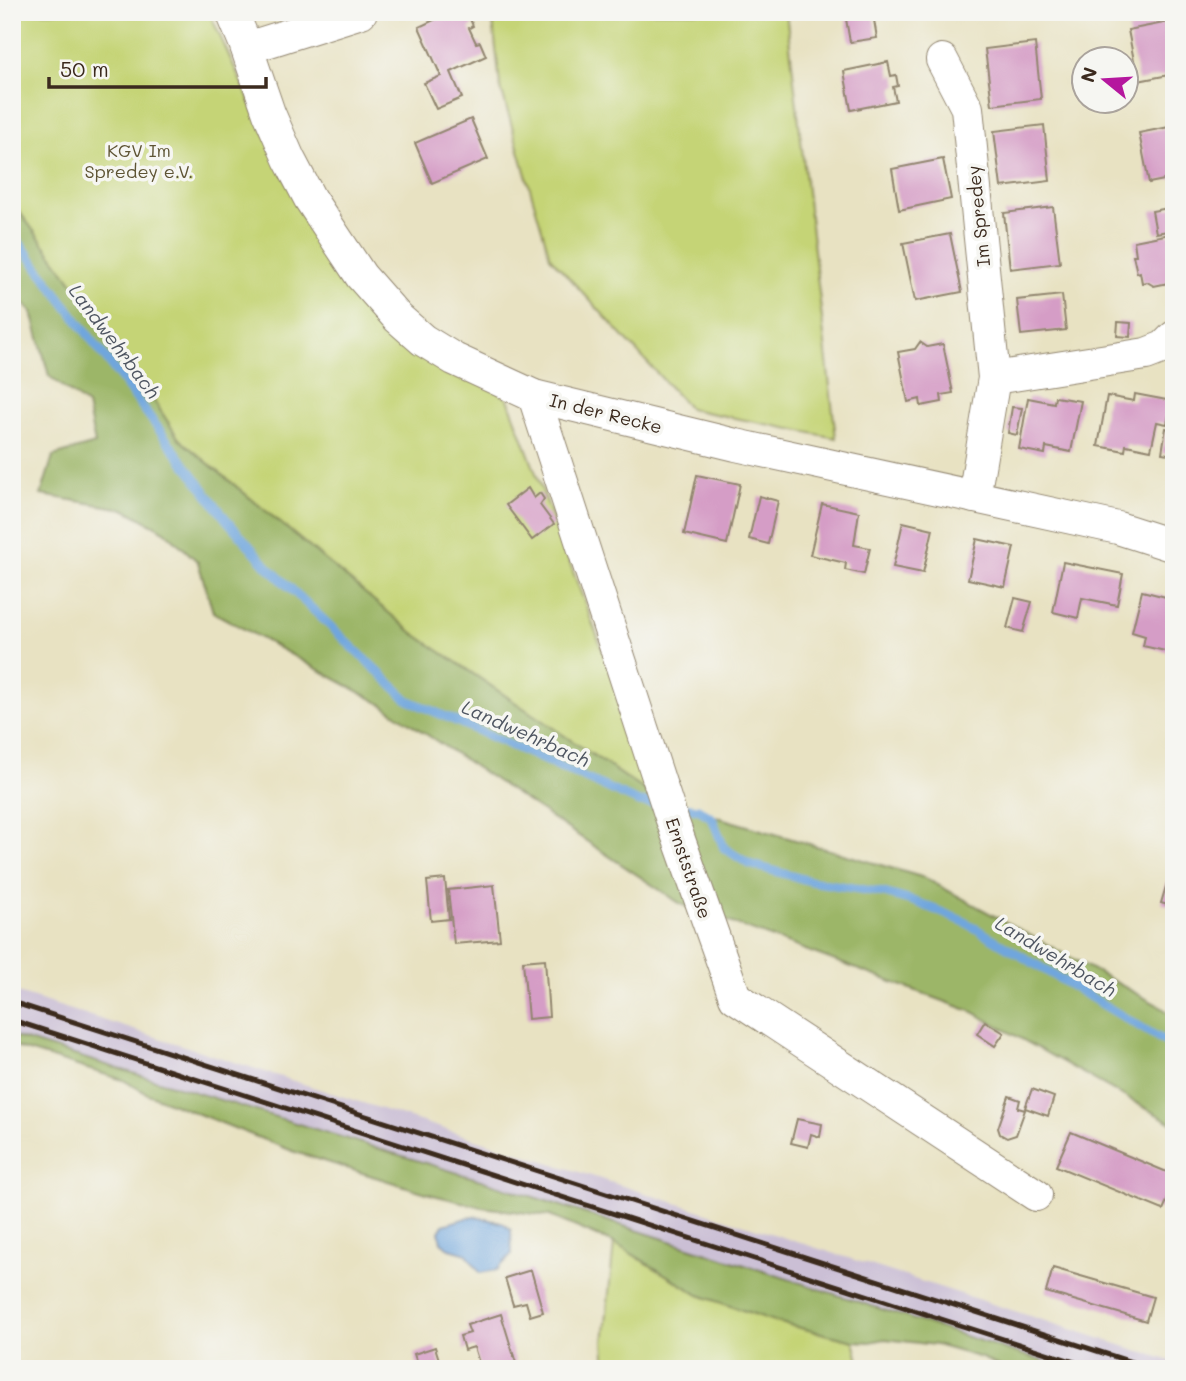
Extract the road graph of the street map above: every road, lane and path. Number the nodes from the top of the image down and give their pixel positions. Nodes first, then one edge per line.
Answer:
1 (232, 12) edge
2 (361, 12) edge
3 (247, 48) junction
4 (942, 60) dead end
5 (1174, 337) edge
6 (994, 378) junction
7 (534, 396) junction
8 (974, 497) junction
9 (1174, 546) edge
10 (1036, 1195) dead end

1 - 3 street, In der Recke
2 - 3 street
3 - 7 street, In der Recke
4 - 6 street, Im Spredey
5 - 6 street
6 - 8 street, Im Spredey
7 - 8 street, In der Recke
7 - 10 street, Ernststraße
8 - 9 street, In der Recke

